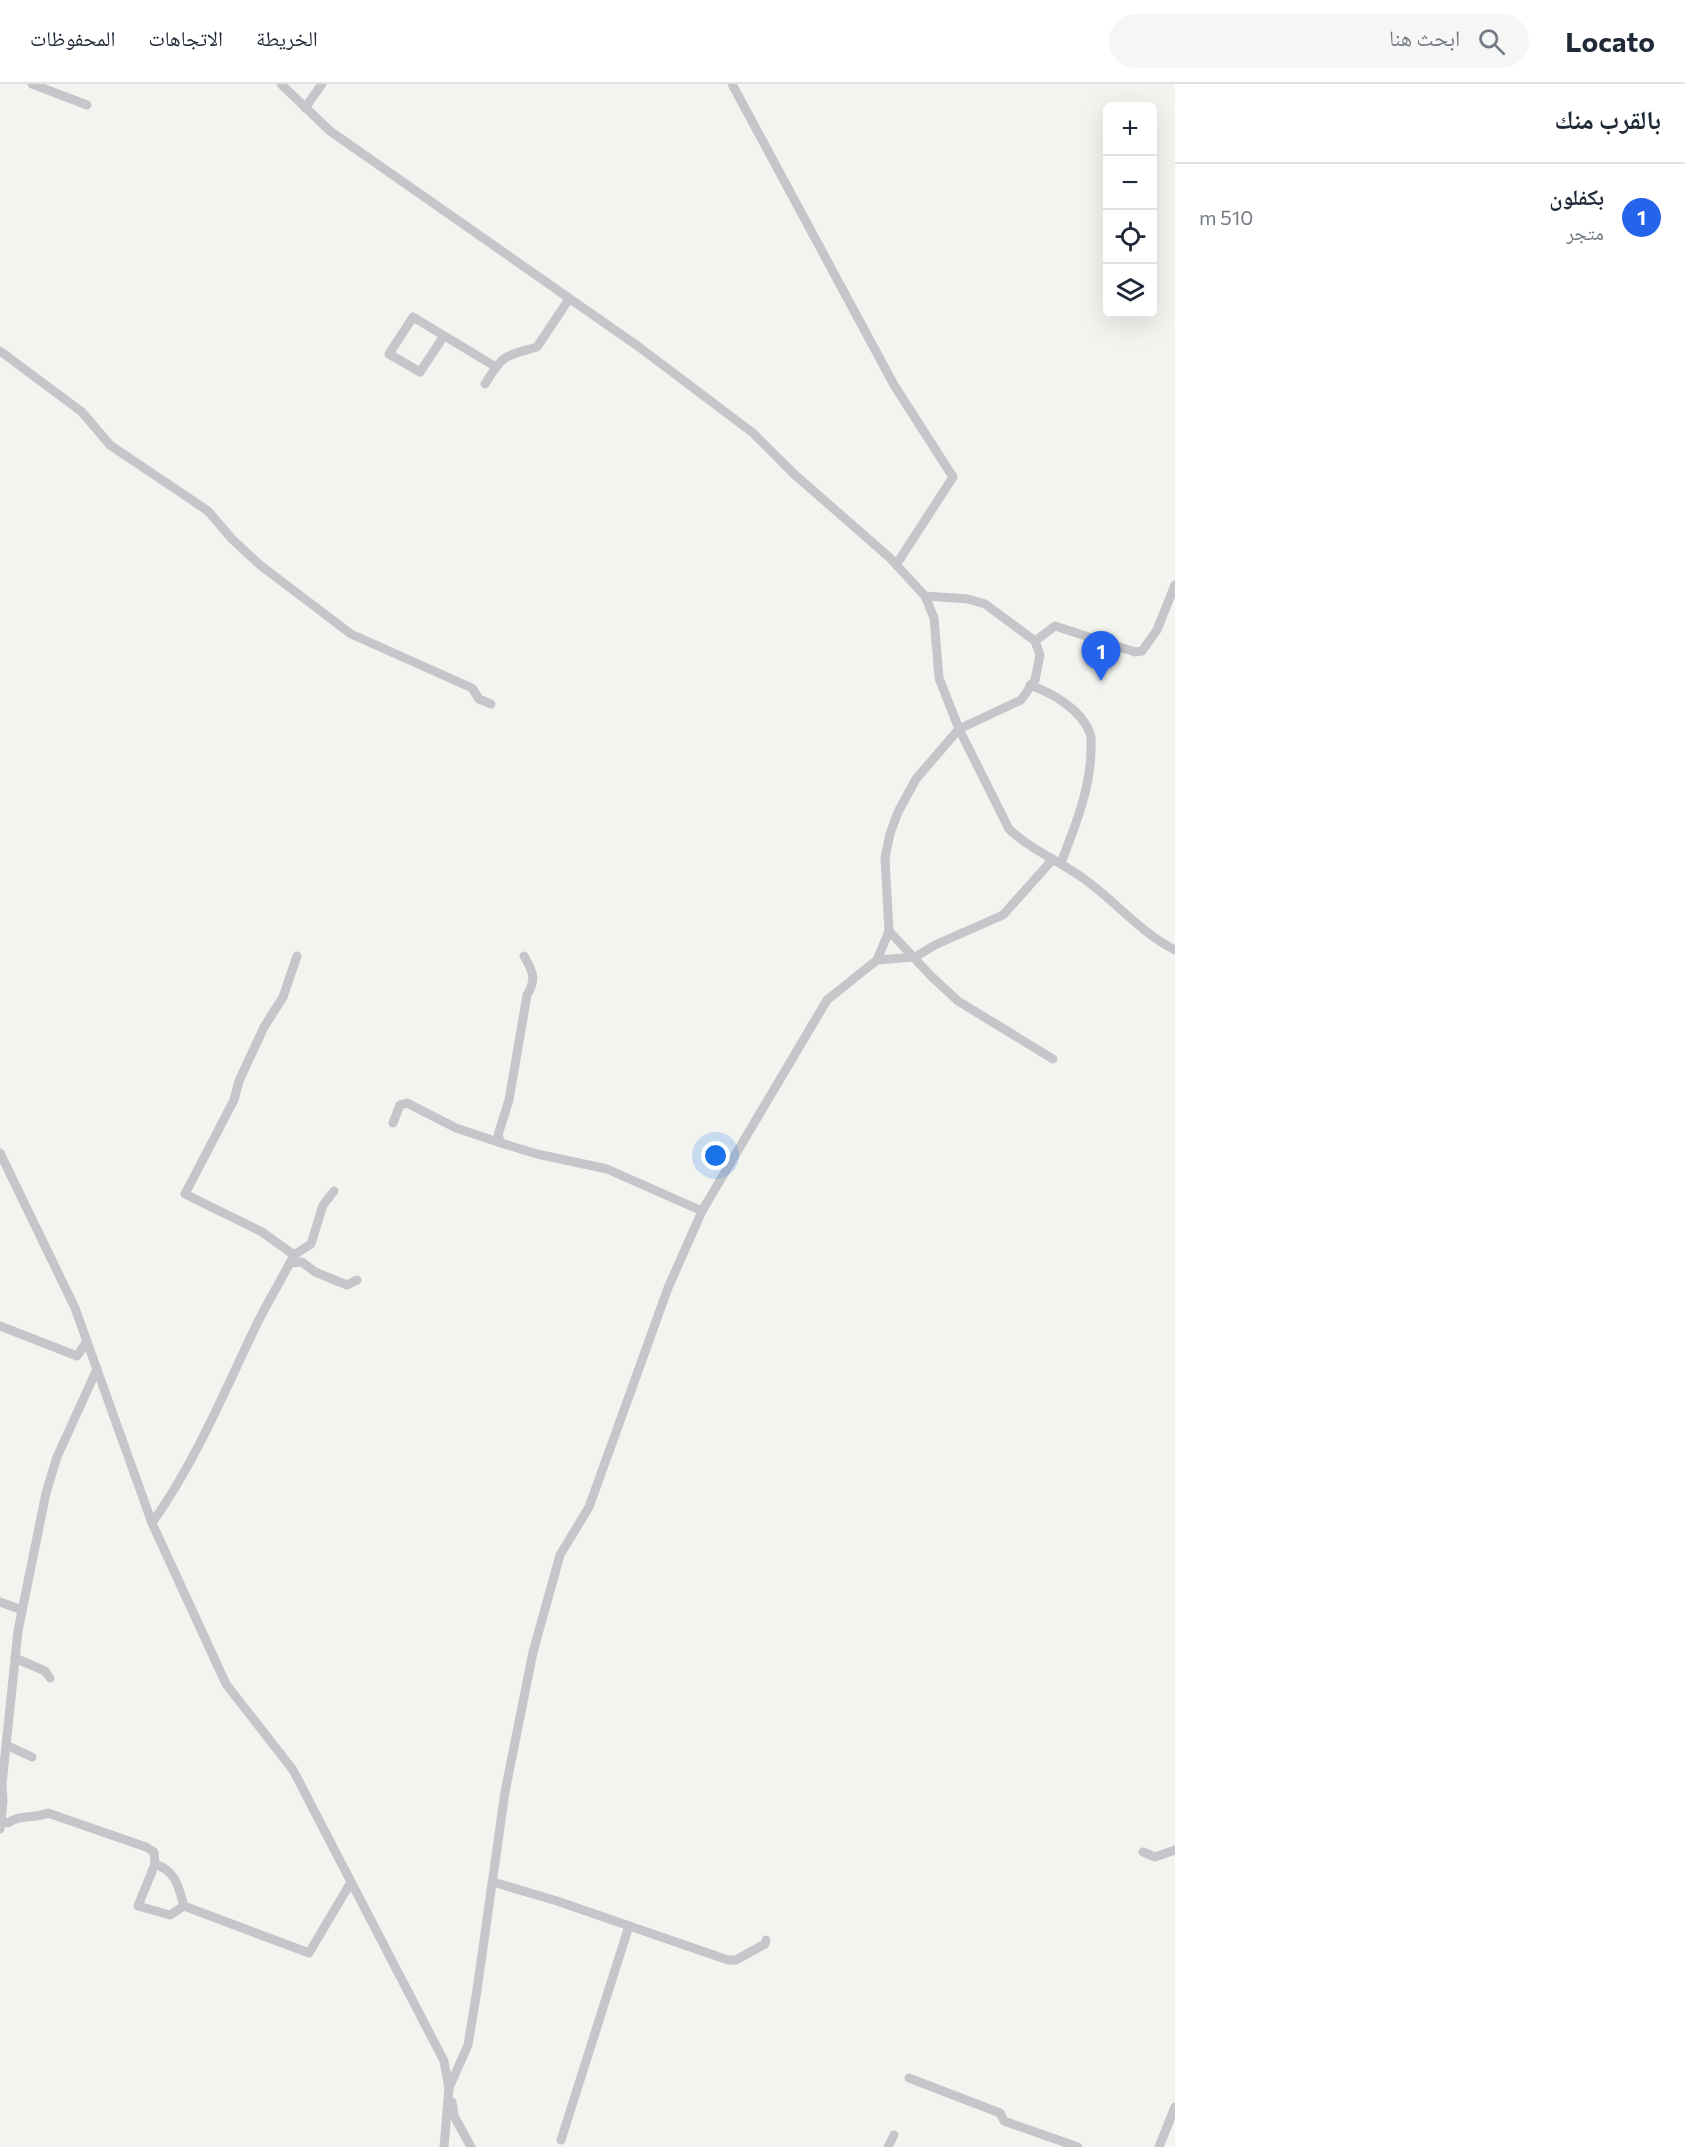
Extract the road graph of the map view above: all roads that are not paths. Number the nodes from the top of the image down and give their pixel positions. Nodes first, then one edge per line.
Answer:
1 (32, 84) edge
2 (281, 84) edge
3 (322, 84) edge
4 (732, 84) edge
5 (87, 105) dead end
6 (305, 108) junction
7 (569, 299) junction
8 (444, 336) junction
9 (0, 351) edge
10 (496, 367) junction
11 (485, 384) dead end
12 (896, 565) junction
13 (1175, 585) edge
14 (925, 596) junction
15 (1035, 641) junction
16 (1030, 685) junction
17 (491, 704) dead end
18 (959, 729) junction
19 (1057, 861) junction
20 (889, 931) junction
21 (1175, 950) edge
22 (297, 956) dead end
23 (524, 956) dead end
24 (915, 957) junction
25 (877, 960) junction
26 (1053, 1059) dead end
27 (393, 1123) dead end
28 (501, 1143) junction
29 (0, 1154) edge
30 (334, 1191) dead end
31 (702, 1211) junction
32 (292, 1259) junction
33 (357, 1280) dead end
34 (0, 1326) edge
35 (87, 1341) junction
36 (97, 1369) junction
37 (152, 1524) junction
38 (0, 1602) edge
39 (22, 1610) junction
40 (15, 1658) junction
41 (50, 1678) dead end
42 (8, 1746) junction
43 (32, 1757) dead end
44 (1, 1788) edge
45 (1, 1825) edge
46 (1175, 1850) edge
47 (1143, 1852) dead end
48 (155, 1864) junction
49 (351, 1882) junction
50 (493, 1882) junction
51 (184, 1906) junction
52 (629, 1926) junction
53 (766, 1940) dead end
54 (909, 2078) dead end
55 (449, 2088) junction
56 (1175, 2107) edge
57 (894, 2135) dead end
58 (561, 2140) dead end
59 (444, 2147) edge
60 (471, 2147) edge
61 (888, 2147) edge
62 (1078, 2147) edge
63 (1160, 2147) edge

1 - 5 street
2 - 6 street
3 - 6 street
4 - 12 street
6 - 7 street
7 - 10 street
7 - 12 street
8 - 8 street
8 - 10 street
9 - 17 street
10 - 11 street
12 - 14 street
13 - 15 street
14 - 15 street
14 - 18 street
15 - 16 street
16 - 18 street
16 - 19 street
18 - 19 street
18 - 20 street
19 - 21 street
19 - 24 street
20 - 24 street
20 - 25 street
22 - 32 street
23 - 28 street
24 - 25 street
24 - 26 street
25 - 31 street
27 - 28 street
28 - 31 street
29 - 35 street
30 - 32 street
31 - 50 street
32 - 33 street
32 - 37 street
34 - 35 street
35 - 36 street
36 - 37 street
36 - 39 street
37 - 49 street
38 - 39 street
39 - 40 street
40 - 41 street
40 - 42 street
42 - 43 street
42 - 44 street
44 - 45 street
45 - 48 street
46 - 47 street
48 - 51 street
48 - 51 street
49 - 51 street
49 - 55 street
50 - 52 street
50 - 55 street
52 - 53 street
52 - 58 street
54 - 62 street
55 - 59 street
55 - 60 street
56 - 63 street
57 - 61 street

